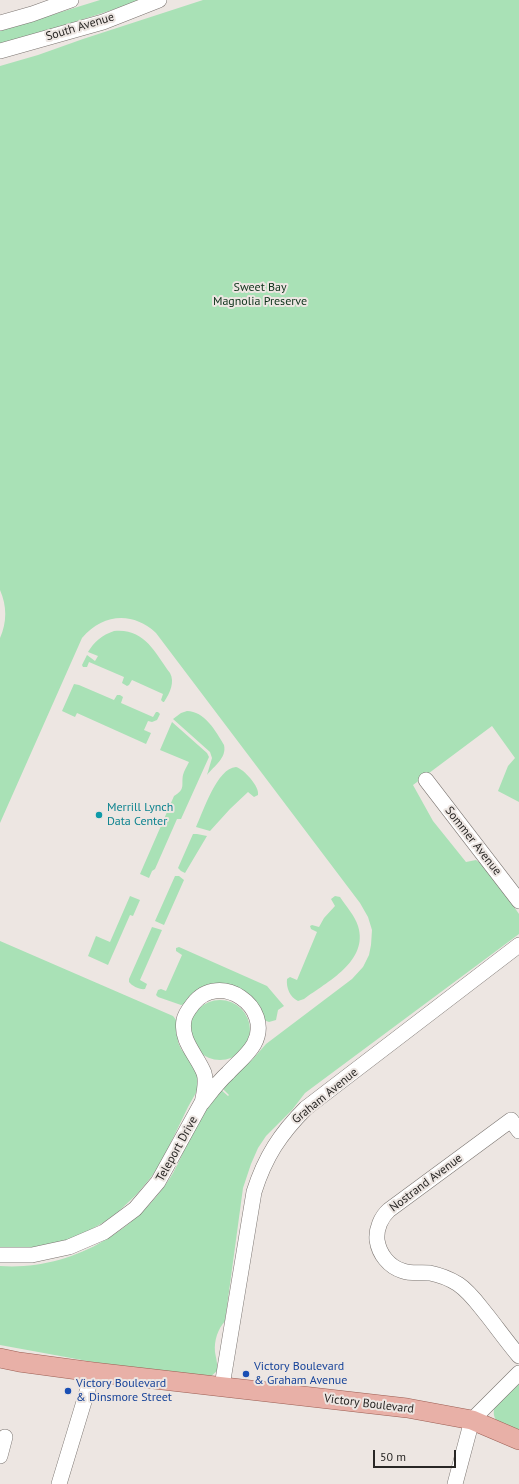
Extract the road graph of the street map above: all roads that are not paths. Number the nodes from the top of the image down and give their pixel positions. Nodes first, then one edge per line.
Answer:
1 (71, 0) edge
2 (159, 0) edge
3 (0, 23) edge
4 (0, 51) edge
5 (426, 780) dead end
6 (519, 902) edge
7 (519, 945) edge
8 (202, 1103) junction
9 (515, 1125) edge
10 (0, 1255) edge
11 (519, 1356) edge
12 (0, 1358) edge
13 (93, 1372) junction
14 (519, 1372) edge
15 (222, 1386) junction
16 (472, 1420) junction
17 (5, 1437) dead end
18 (519, 1440) edge
19 (0, 1456) edge
20 (460, 1482) edge
21 (60, 1484) edge

1 - 3 street
2 - 4 street, South Avenue
5 - 6 street, Sommer Avenue
7 - 15 street, Graham Avenue
8 - 8 street, Teleport Drive
8 - 10 street, Teleport Drive
9 - 11 street, Nostrand Avenue
12 - 13 main road, Victory Boulevard
13 - 15 main road, Victory Boulevard
13 - 21 street
14 - 16 street
15 - 16 main road, Victory Boulevard
16 - 18 main road, Victory Boulevard
16 - 20 street
17 - 19 street

